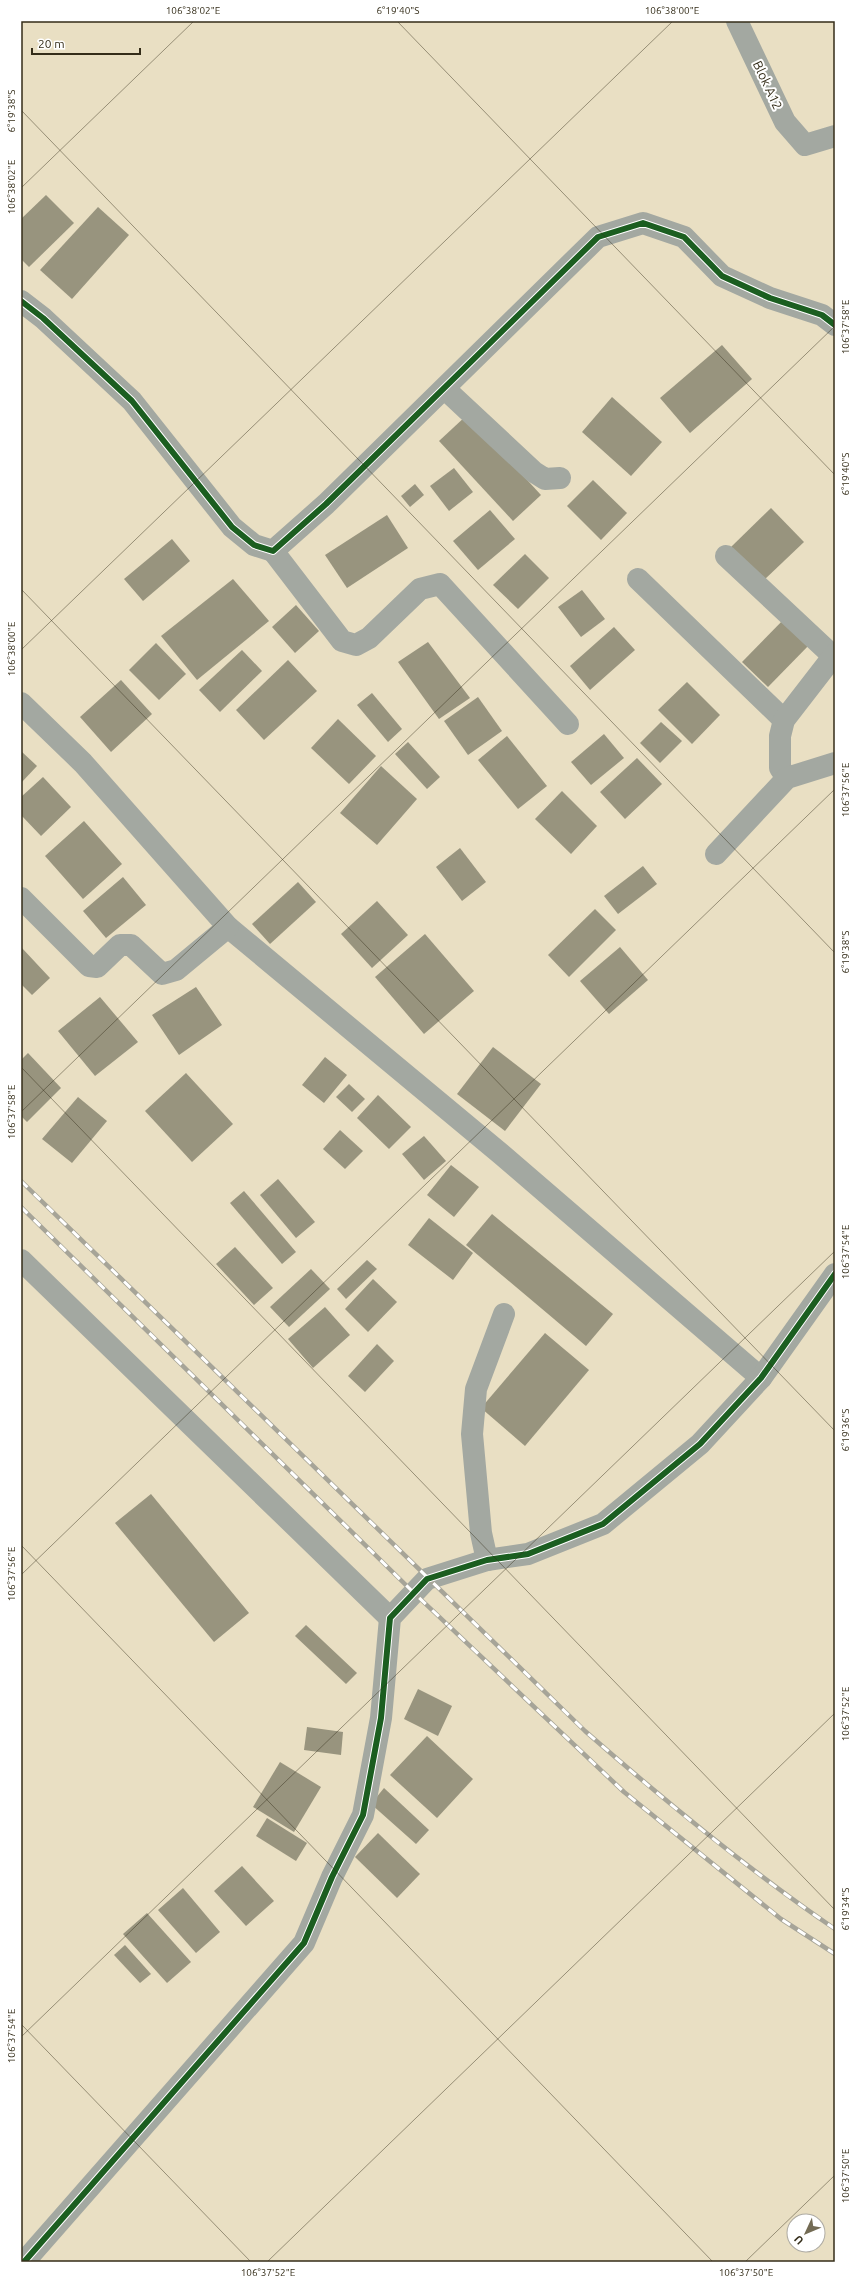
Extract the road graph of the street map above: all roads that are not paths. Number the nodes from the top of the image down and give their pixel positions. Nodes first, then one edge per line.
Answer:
1 (738, 21) edge
2 (835, 136) edge
3 (21, 301) edge
4 (835, 324) edge
5 (445, 389) junction
6 (560, 478) dead end
7 (273, 551) junction
8 (726, 556) dead end
9 (638, 579) dead end
10 (834, 655) edge
11 (21, 703) edge
12 (784, 720) junction
13 (568, 724) dead end
14 (835, 763) edge
15 (787, 778) junction
16 (716, 854) dead end
17 (21, 898) edge
18 (228, 927) junction
19 (21, 1260) edge
20 (835, 1274) edge
21 (504, 1314) dead end
22 (762, 1378) junction
23 (487, 1560) junction
24 (390, 1618) junction
25 (24, 2262) edge

1 - 2 street, Blok A12
3 - 7 street
4 - 5 street
5 - 6 street
5 - 7 street
7 - 13 street
8 - 10 street
9 - 12 street
10 - 12 street
11 - 18 street
12 - 15 street
14 - 15 street
15 - 16 street
17 - 18 street
18 - 22 street
19 - 24 street
20 - 22 street
21 - 23 street
22 - 23 street
23 - 24 street
24 - 25 street

